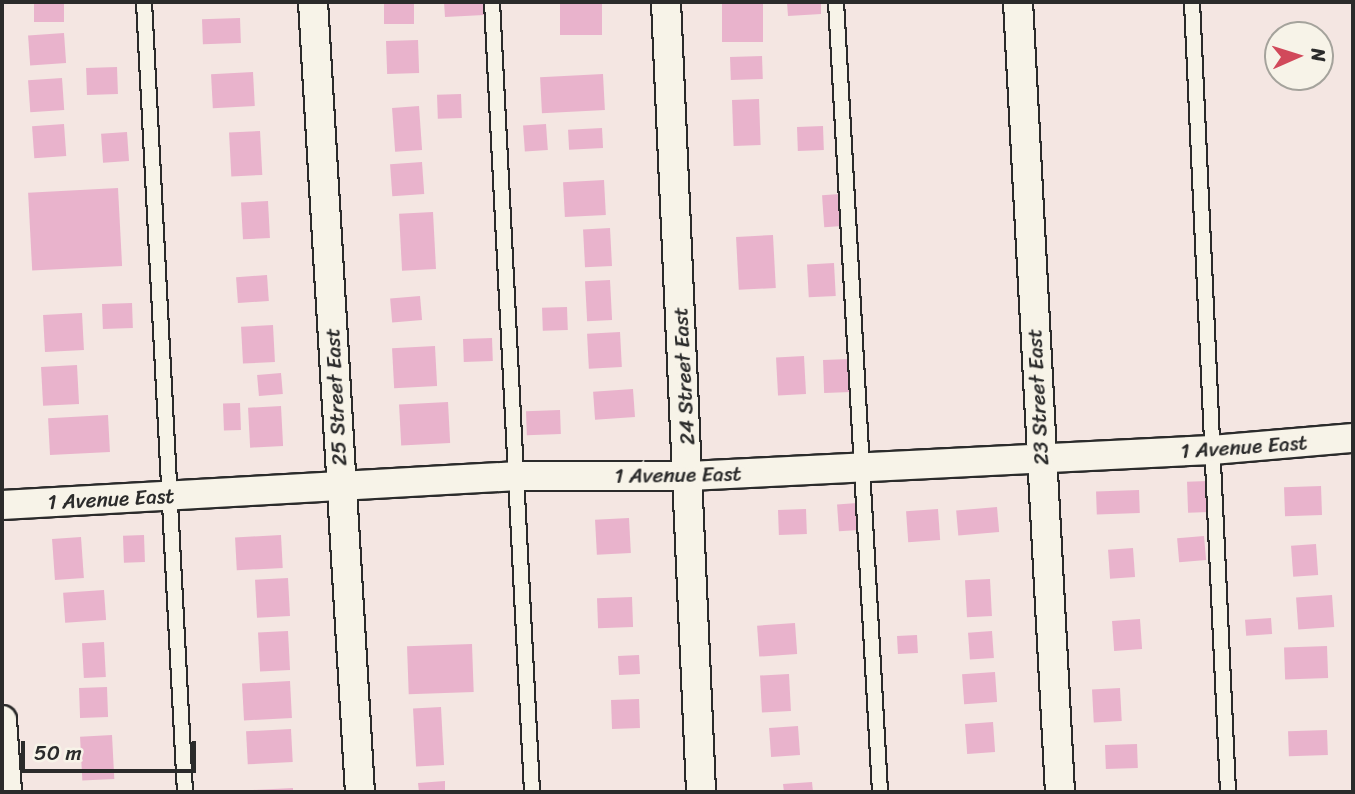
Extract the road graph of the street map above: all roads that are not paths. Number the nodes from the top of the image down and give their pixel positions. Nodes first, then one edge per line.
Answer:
1 (144, 2) edge
2 (313, 2) edge
3 (492, 2) edge
4 (666, 2) edge
5 (836, 2) edge
6 (1017, 2) edge
7 (1192, 2) edge
8 (1353, 438) edge
9 (1212, 450) junction
10 (1042, 459) junction
11 (864, 468) junction
12 (519, 476) junction
13 (689, 477) junction
14 (341, 488) junction
15 (167, 495) junction
16 (2, 505) edge
17 (2, 720) edge
18 (7, 792) edge
19 (185, 792) edge
20 (360, 792) edge
21 (532, 792) edge
22 (701, 792) edge
23 (880, 792) edge
24 (1060, 792) edge
25 (1228, 792) edge

1 - 15 lane
2 - 14 street, 25 Street East
3 - 12 lane
4 - 13 street, 24 Street East
5 - 11 lane
6 - 10 street, 23 Street East
7 - 9 lane
8 - 9 street, 1 Avenue East
9 - 10 street, 1 Avenue East
9 - 25 lane
10 - 11 street, 1 Avenue East
10 - 24 street, 23 Street East
11 - 13 street, 1 Avenue East
11 - 23 lane
12 - 13 street, 1 Avenue East
12 - 14 street, 1 Avenue East
12 - 21 lane
13 - 22 street, 24 Street East
14 - 15 street, 1 Avenue East
14 - 20 street, 25 Street East
15 - 16 street, 1 Avenue East
15 - 19 lane
17 - 18 street

